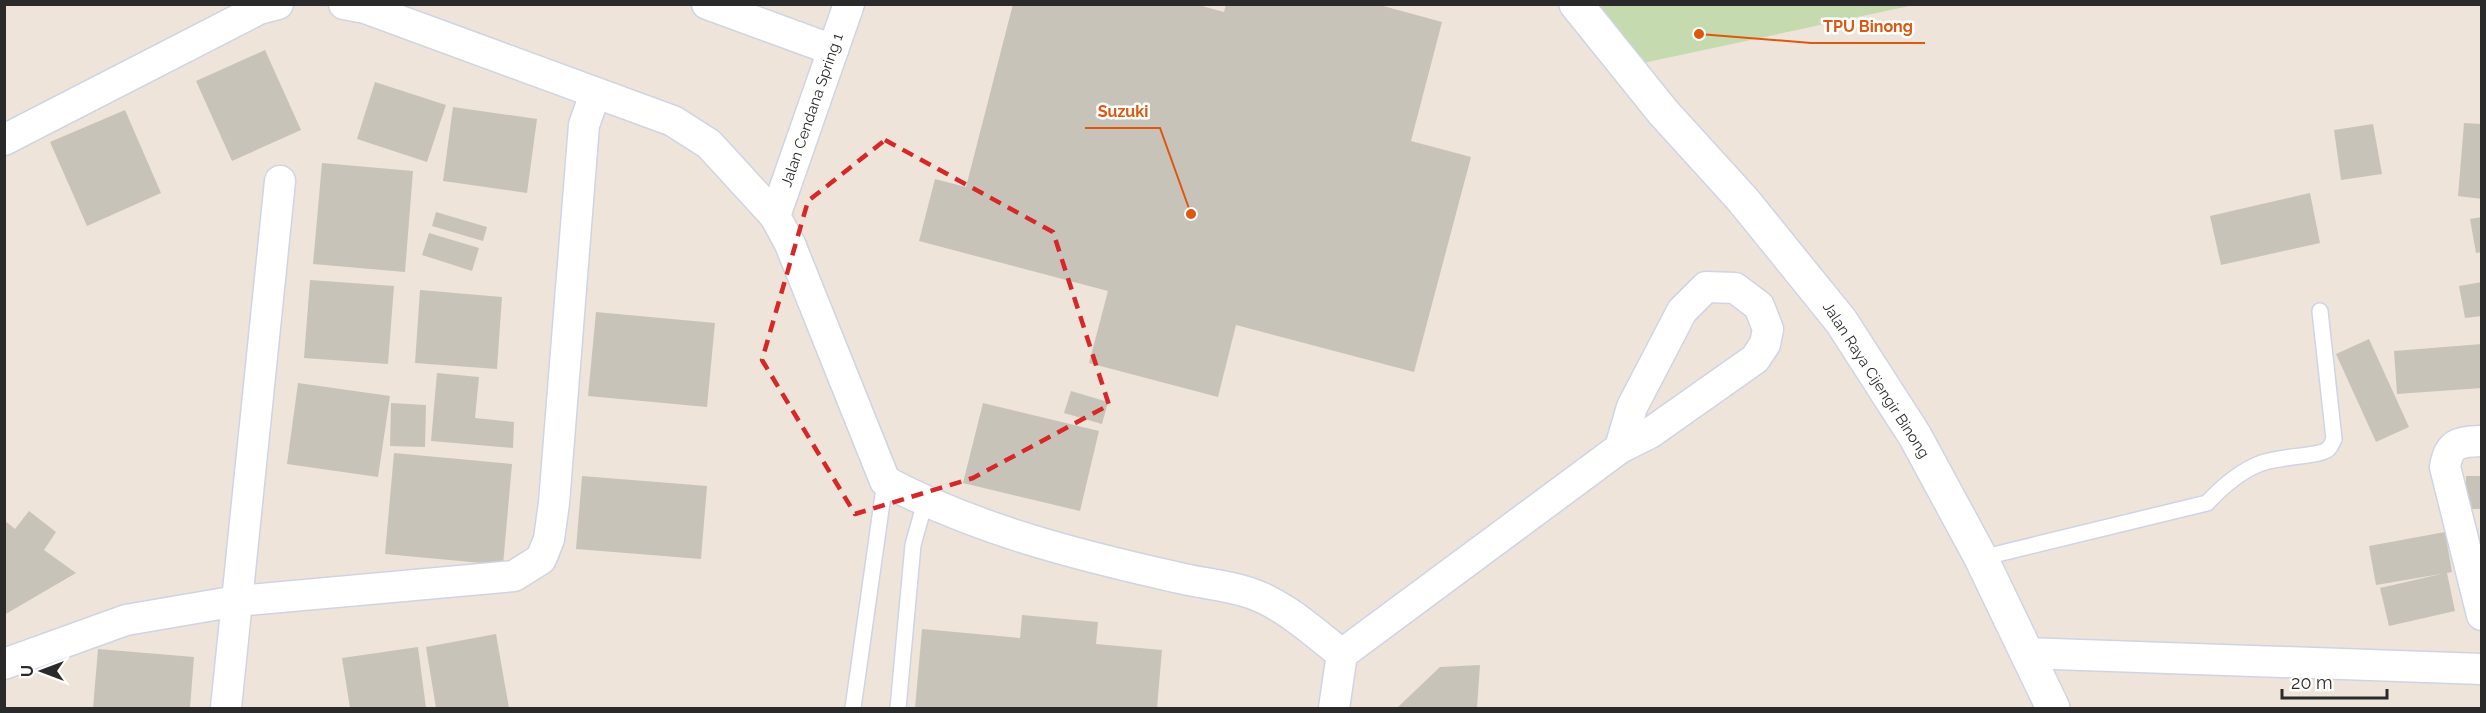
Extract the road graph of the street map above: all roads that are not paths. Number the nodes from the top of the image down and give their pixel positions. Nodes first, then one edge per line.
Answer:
1 (278, 4) edge
2 (344, 4) edge
3 (706, 4) edge
4 (849, 4) edge
5 (1576, 4) edge
6 (833, 50) junction
7 (595, 94) junction
8 (4, 140) edge
9 (280, 181) dead end
10 (775, 216) junction
11 (2320, 311) dead end
12 (2481, 441) edge
13 (1620, 448) junction
14 (885, 482) junction
15 (925, 502) junction
16 (1981, 558) junction
17 (237, 601) junction
18 (2481, 615) edge
19 (2028, 653) junction
20 (1342, 654) junction
21 (4, 664) edge
22 (2481, 669) edge
23 (225, 708) edge
24 (853, 708) edge
25 (898, 708) edge
26 (1334, 708) edge
27 (2053, 708) edge

1 - 8 street
2 - 7 street
3 - 6 street
4 - 6 street, Jalan Cendana Spring 1
5 - 16 street, Jalan Raya Cijengir Binong
6 - 10 street, Jalan Cendana Spring 1
7 - 10 street
7 - 17 street
9 - 17 street
10 - 14 street
11 - 16 lane
12 - 18 street
13 - 13 street
13 - 20 street
14 - 15 street
14 - 24 lane
15 - 20 street
15 - 25 lane
16 - 19 street, Jalan Raya Cijengir Binong
17 - 21 street
17 - 23 street
19 - 22 street
19 - 27 street, Jalan Raya Cijengir Binong
20 - 26 street

